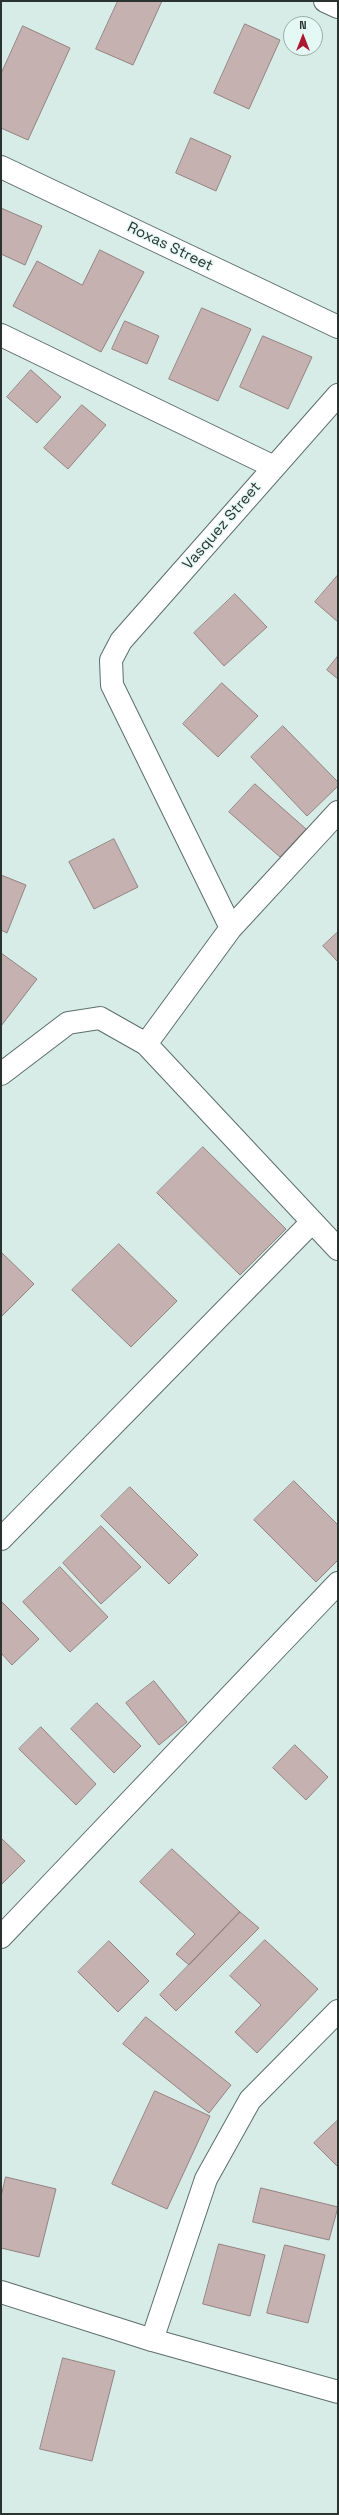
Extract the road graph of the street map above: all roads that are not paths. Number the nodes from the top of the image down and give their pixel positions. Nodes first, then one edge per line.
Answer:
1 (325, 1) edge
2 (338, 7) edge
3 (1, 166) edge
4 (338, 327) edge
5 (1, 335) edge
6 (338, 395) edge
7 (274, 467) junction
8 (338, 812) edge
9 (231, 928) junction
10 (146, 1044) junction
11 (1, 1074) edge
12 (312, 1222) junction
13 (338, 1249) edge
14 (1, 1539) edge
15 (338, 1583) edge
16 (1, 1937) edge
17 (338, 2011) edge
18 (1, 2292) edge
19 (152, 2340) junction
20 (338, 2392) edge

1 - 2 street
3 - 4 street, Roxas Street
5 - 7 street
6 - 7 street, Vasquez Street
7 - 9 street, Vasquez Street
8 - 9 street
9 - 10 street
10 - 11 street
10 - 12 street
12 - 13 street
12 - 14 street
15 - 16 street
17 - 19 street
18 - 19 street
19 - 20 street

